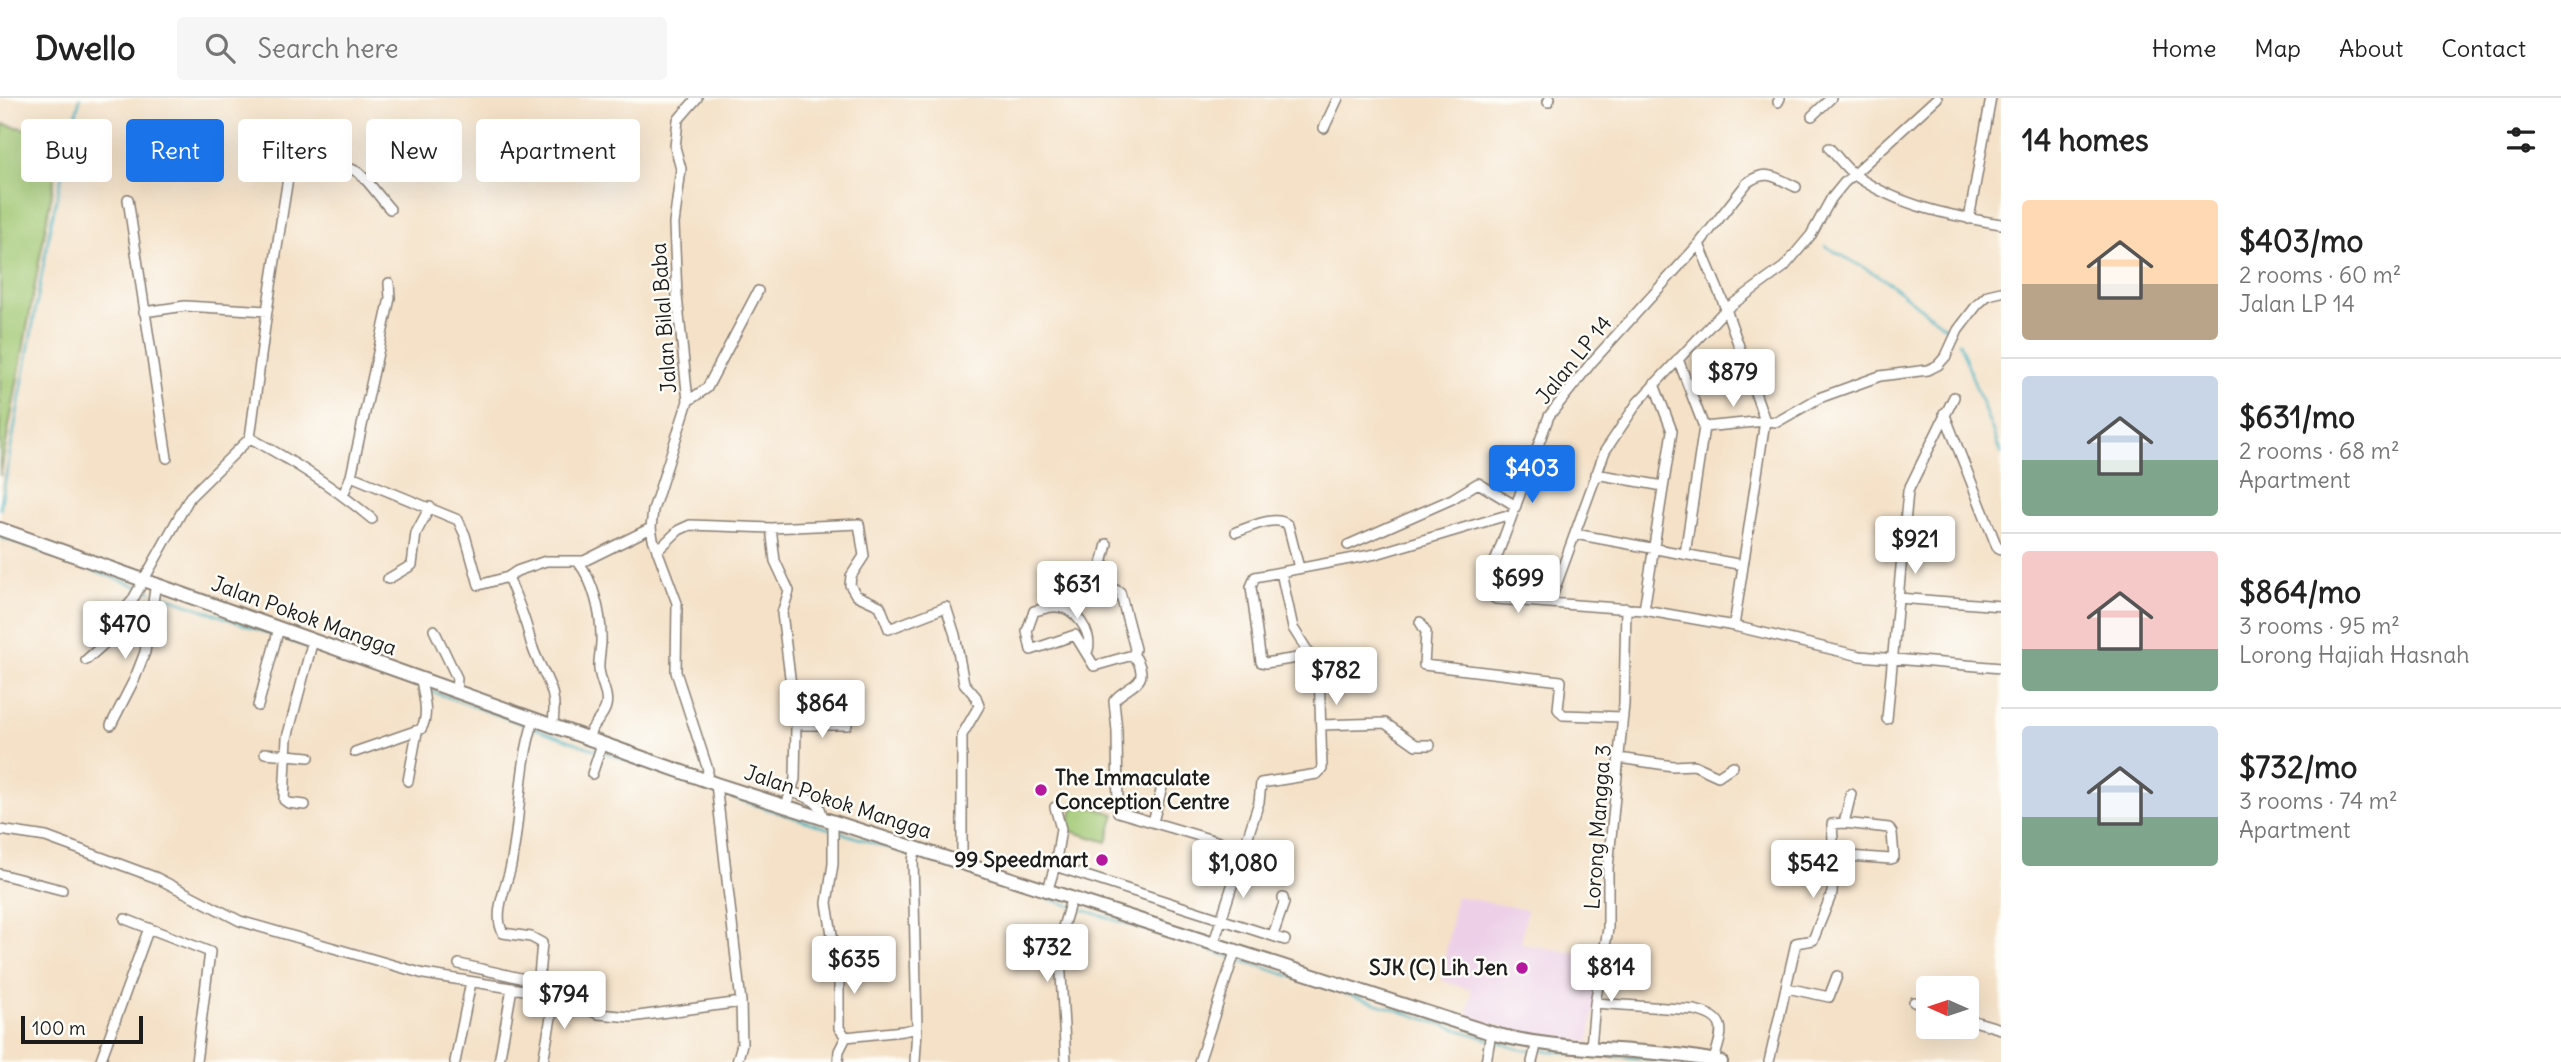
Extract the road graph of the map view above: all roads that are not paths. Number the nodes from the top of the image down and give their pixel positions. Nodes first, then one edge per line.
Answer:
1 (697, 98) edge
2 (1338, 98) edge
3 (1831, 98) edge
4 (1937, 98) edge
5 (1992, 98) edge
6 (1812, 116) dead end
7 (1324, 128) dead end
8 (1829, 148) dead end
9 (1855, 175) junction
10 (1796, 187) dead end
11 (128, 200) dead end
12 (390, 209) dead end
13 (1969, 219) junction
14 (2001, 224) edge
15 (1699, 244) junction
16 (389, 283) dead end
17 (758, 291) dead end
18 (2001, 292) edge
19 (1726, 309) junction
20 (267, 311) junction
21 (144, 312) junction
22 (1678, 359) junction
23 (1654, 384) junction
24 (1954, 397) dead end
25 (688, 401) junction
26 (1944, 413) junction
27 (1765, 421) junction
28 (1704, 427) junction
29 (250, 438) junction
30 (167, 458) dead end
31 (1597, 474) junction
32 (351, 476) junction
33 (1663, 486) junction
34 (343, 495) junction
35 (1516, 506) junction
36 (430, 507) junction
37 (1511, 517) junction
38 (372, 519) dead end
39 (651, 528) junction
40 (771, 528) junction
41 (0, 529) edge
42 (1236, 531) dead end
43 (1575, 534) junction
44 (1107, 544) dead end
45 (1348, 545) dead end
46 (1654, 548) junction
47 (2001, 549) edge
48 (657, 551) junction
49 (1685, 554) junction
50 (579, 562) junction
51 (1743, 565) junction
52 (1299, 568) junction
53 (1282, 572) junction
54 (508, 577) junction
55 (388, 579) dead end
56 (141, 581) junction
57 (155, 586) junction
58 (1898, 598) junction
59 (1550, 602) junction
60 (2001, 604) edge
61 (1626, 608) junction
62 (1644, 610) junction
63 (1420, 622) dead end
64 (1734, 626) junction
65 (434, 630) dead end
66 (277, 633) junction
67 (312, 643) junction
68 (1086, 651) junction
69 (1133, 656) junction
70 (1311, 656) junction
71 (1892, 659) junction
72 (86, 660) dead end
73 (2001, 668) edge
74 (422, 681) junction
75 (456, 692) junction
76 (258, 706) dead end
77 (1623, 717) junction
78 (1886, 719) dead end
79 (111, 725) dead end
80 (796, 725) junction
81 (847, 725) dead end
82 (1321, 725) junction
83 (532, 726) junction
84 (552, 727) junction
85 (417, 732) junction
86 (587, 739) junction
87 (1430, 745) dead end
88 (601, 749) junction
89 (355, 752) dead end
90 (265, 753) dead end
91 (287, 755) junction
92 (309, 757) dead end
93 (1619, 758) junction
94 (1733, 766) dead end
95 (592, 774) dead end
96 (408, 781) dead end
97 (1163, 783) dead end
98 (713, 785) junction
99 (792, 792) junction
100 (1851, 794) dead end
101 (305, 805) dead end
102 (786, 806) junction
103 (1055, 807) dead end
104 (1153, 822) junction
105 (1844, 823) junction
106 (829, 824) junction
107 (0, 830) edge
108 (1243, 849) junction
109 (915, 853) junction
110 (1834, 855) junction
111 (962, 862) junction
112 (1055, 866) junction
113 (0, 874) edge
114 (1048, 889) junction
115 (62, 890) dead end
116 (1283, 898) dead end
117 (1070, 903) junction
118 (125, 919) dead end
119 (1222, 919) junction
120 (149, 928) junction
121 (1273, 935) junction
122 (1285, 940) dead end
123 (1214, 942) junction
124 (1234, 955) junction
125 (458, 964) dead end
126 (1837, 976) dead end
127 (471, 982) junction
128 (512, 988) junction
129 (1787, 988) junction
130 (555, 995) junction
131 (741, 1002) junction
132 (1595, 1003) junction
133 (1979, 1022) edge
134 (917, 1028) junction
135 (2001, 1029) edge
136 (846, 1037) junction
137 (1490, 1038) junction
138 (1591, 1047) junction
139 (1535, 1051) edge
140 (1680, 1059) edge
141 (1718, 1061) edge
142 (100, 1062) edge
143 (196, 1062) edge
144 (455, 1062) edge
145 (499, 1062) edge
146 (544, 1062) edge
147 (737, 1062) edge
148 (838, 1062) edge
149 (915, 1062) edge
150 (1066, 1062) edge
151 (1199, 1062) edge
152 (1486, 1062) edge
153 (1769, 1062) edge

1 - 25 street, Jalan Bilal Baba
2 - 7 street
3 - 6 street
4 - 9 street
5 - 13 street
8 - 9 street
9 - 13 street
9 - 19 street
10 - 15 street, Jalan LP 14
11 - 21 street
12 - 20 street
13 - 14 street
15 - 19 street
15 - 35 street, Jalan LP 14
16 - 32 street
17 - 25 street
18 - 27 street
19 - 22 street
19 - 27 street
20 - 21 street
20 - 29 street
21 - 30 street
22 - 23 street
22 - 28 street
23 - 31 street
23 - 33 street
24 - 26 street
25 - 39 street, Jalan Bilal Baba
26 - 47 street
26 - 58 street
27 - 28 street
27 - 51 street
28 - 49 street
29 - 34 street
29 - 56 street
31 - 33 street
31 - 43 street
32 - 34 street
32 - 36 street
33 - 46 street
34 - 38 street
35 - 37 street, Jalan LP 14
35 - 45 street
36 - 54 street
36 - 55 street
37 - 52 street
37 - 59 street, Jalan LP 14
39 - 48 street, Jalan Bilal Baba
39 - 50 street
40 - 48 street
40 - 80 street
40 - 111 street
41 - 56 main road, Jalan Pokok Mangga
42 - 52 street
43 - 46 street
43 - 59 street
44 - 69 street
46 - 49 street
46 - 62 street
48 - 98 street, Jalan Bilal Baba
49 - 51 street
50 - 54 street
50 - 86 street
51 - 64 street
52 - 53 street
53 - 70 street
53 - 70 street
54 - 84 street
56 - 57 main road, Jalan Pokok Mangga
56 - 72 street
57 - 66 main road, Jalan Pokok Mangga
57 - 79 street
58 - 60 street
58 - 71 street
59 - 61 street
61 - 62 street
61 - 77 street, Lorong Mangga 3
62 - 64 street
63 - 77 street
64 - 71 street
65 - 75 street
66 - 67 main road, Jalan Pokok Mangga
66 - 76 street
67 - 74 main road, Jalan Pokok Mangga
67 - 91 street
68 - 68 street
68 - 69 street
69 - 104 street
70 - 82 street
71 - 73 street
71 - 78 street
74 - 75 main road, Jalan Pokok Mangga
74 - 85 street
75 - 83 main road, Jalan Pokok Mangga
77 - 93 street, Lorong Mangga 3
80 - 81 street
80 - 99 street
82 - 87 street
82 - 108 street
83 - 84 main road, Jalan Pokok Mangga
83 - 125 street
84 - 86 main road, Jalan Pokok Mangga
85 - 89 street
85 - 96 street
86 - 88 main road, Jalan Pokok Mangga
88 - 95 street
88 - 98 main road, Jalan Pokok Mangga
90 - 91 street
91 - 92 street
91 - 101 street
93 - 94 street
93 - 132 street, Lorong Mangga 3
97 - 104 street
98 - 102 main road, Jalan Pokok Mangga
98 - 131 street, Jalan Bilal Baba
99 - 102 street
99 - 106 street
100 - 105 street
102 - 106 main road, Jalan Pokok Mangga
103 - 112 street
104 - 108 street
105 - 110 street
105 - 110 street
106 - 109 main road, Jalan Pokok Mangga
106 - 136 street
107 - 127 street
108 - 119 street
109 - 111 main road, Jalan Pokok Mangga
109 - 134 street
110 - 129 street
111 - 114 main road, Jalan Pokok Mangga
112 - 114 street
112 - 119 street
113 - 115 street
114 - 117 main road, Jalan Pokok Mangga
116 - 121 street
117 - 123 main road, Jalan Pokok Mangga
117 - 150 street
118 - 120 street
119 - 121 street
119 - 123 street
120 - 142 street
120 - 143 street
121 - 122 street
123 - 124 main road, Jalan Pokok Mangga
124 - 137 main road, Jalan Pokok Mangga
124 - 151 street
126 - 129 street
127 - 128 street
127 - 144 street
128 - 130 street
128 - 145 street
129 - 153 street
130 - 131 street
130 - 146 street
131 - 147 street, Jalan Bilal Baba
132 - 138 street, Lorong Mangga 3
132 - 141 street
133 - 135 street
134 - 136 street
134 - 149 street
136 - 148 street
137 - 139 main road, Jalan Pokok Mangga
137 - 152 street
138 - 139 main road, Jalan Pokok Mangga
138 - 140 main road, Jalan Pokok Mangga
140 - 141 main road, Jalan Pokok Mangga

